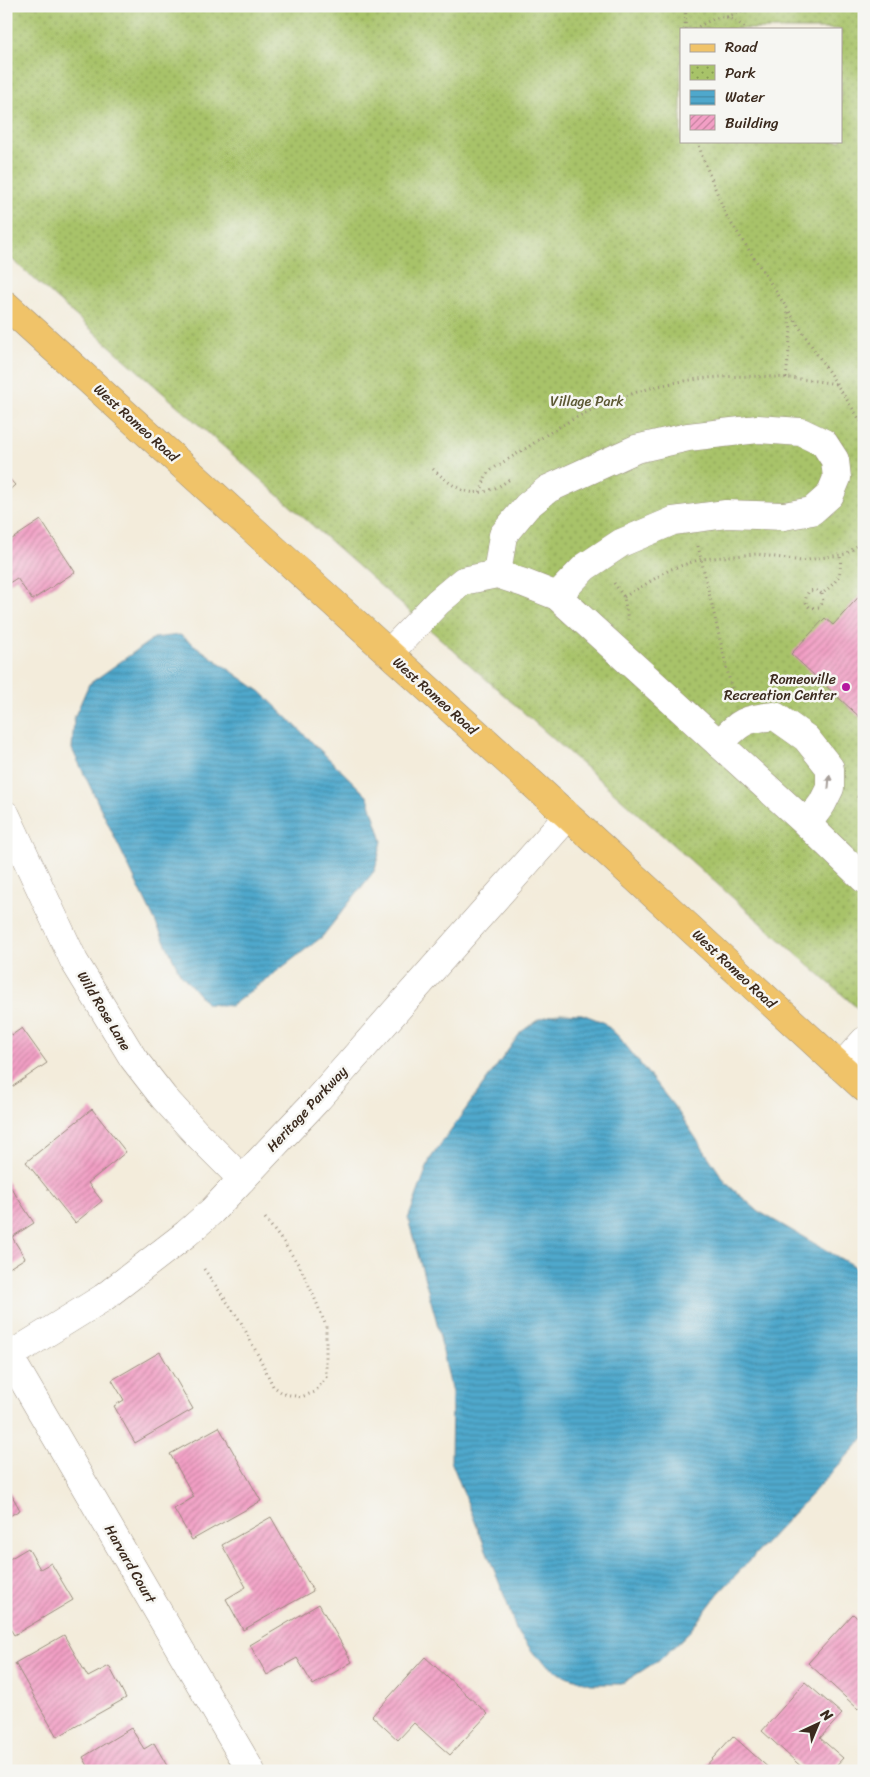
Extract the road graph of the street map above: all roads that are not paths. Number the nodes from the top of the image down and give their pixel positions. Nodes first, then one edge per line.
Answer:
1 (6, 305) edge
2 (497, 574) junction
3 (557, 596) junction
4 (388, 653) junction
5 (719, 744) junction
6 (568, 816) junction
7 (807, 824) junction
8 (8, 825) edge
9 (864, 879) edge
10 (864, 1041) edge
11 (841, 1067) junction
12 (864, 1088) edge
13 (242, 1179) junction
14 (7, 1357) edge
15 (251, 1771) edge

1 - 4 main road, West Romeo Road
2 - 3 street
2 - 3 street
2 - 4 street
3 - 5 street
4 - 6 main road, West Romeo Road
5 - 7 street
7 -> 5 street
6 - 11 main road, West Romeo Road
6 - 13 street, Heritage Parkway
7 - 9 street
8 - 13 street, Wild Rose Lane
10 - 11 street
11 - 12 main road, West Romeo Road
13 - 14 street, Heritage Parkway
14 - 15 street, Harvard Court

